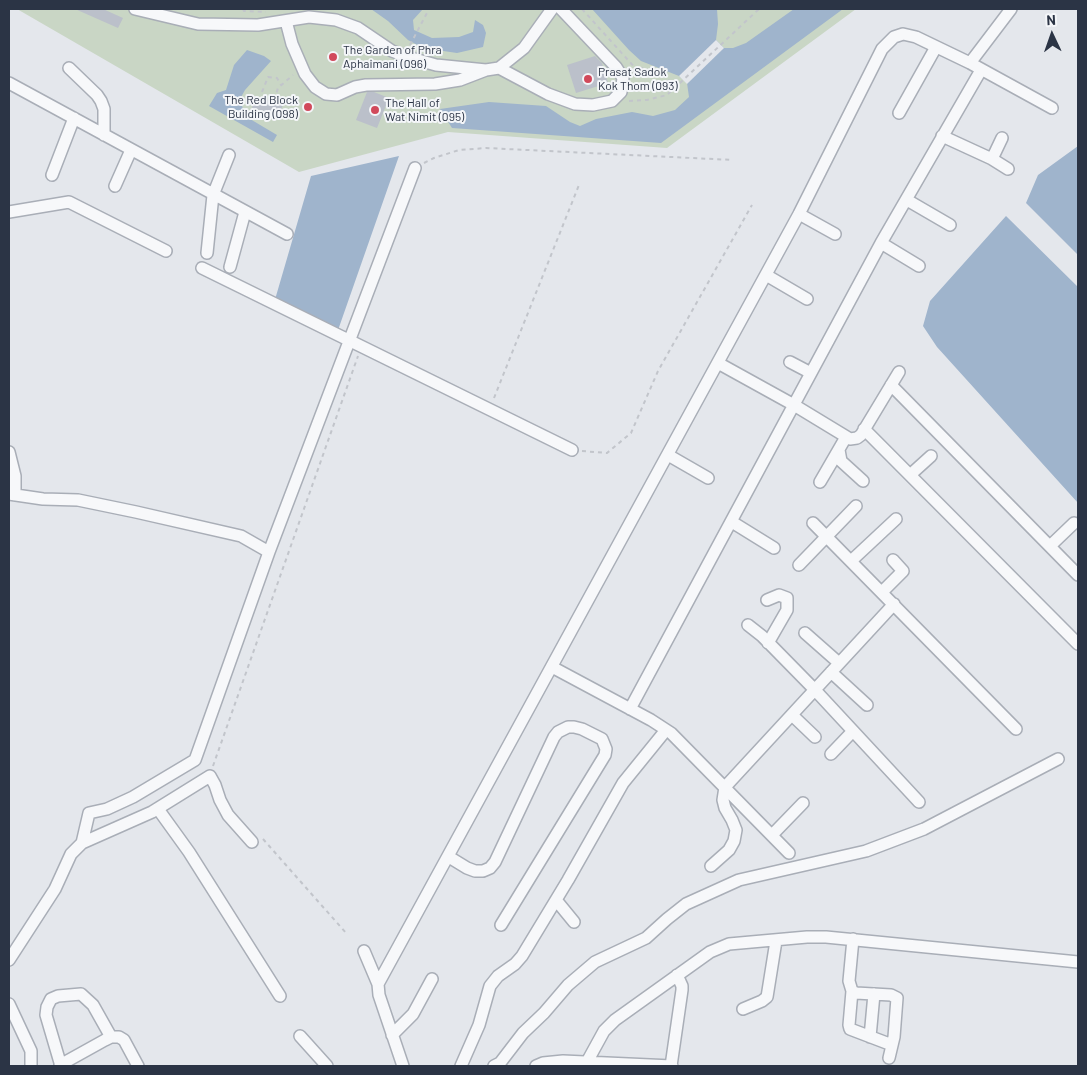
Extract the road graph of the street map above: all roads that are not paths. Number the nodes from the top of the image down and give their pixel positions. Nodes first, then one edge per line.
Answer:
1 (135, 9) edge
2 (189, 9) edge
3 (552, 9) edge
4 (561, 9) edge
5 (1011, 9) edge
6 (180, 19) junction
7 (286, 21) junction
8 (936, 47) junction
9 (970, 63) junction
10 (69, 68) dead end
11 (499, 68) junction
12 (486, 70) junction
13 (981, 70) junction
14 (9, 83) edge
15 (1052, 108) dead end
16 (899, 113) dead end
17 (74, 118) junction
18 (104, 135) junction
19 (942, 136) junction
20 (1002, 138) dead end
21 (131, 150) junction
22 (229, 156) dead end
23 (992, 160) junction
24 (415, 168) road end
25 (1008, 169) dead end
26 (52, 175) dead end
27 (115, 186) dead end
28 (213, 194) junction
29 (907, 200) junction
30 (9, 212) edge
31 (245, 212) junction
32 (799, 214) junction
33 (950, 225) dead end
34 (286, 234) dead end
35 (835, 234) dead end
36 (881, 243) junction
37 (166, 251) dead end
38 (207, 253) dead end
39 (919, 266) dead end
40 (230, 267) dead end
41 (202, 268) dead end
42 (766, 275) junction
43 (807, 299) dead end
44 (349, 340) junction
45 (790, 362) dead end
46 (718, 363) junction
47 (899, 372) dead end
48 (811, 374) junction
49 (891, 385) junction
50 (794, 405) junction
51 (864, 429) junction
52 (846, 437) junction
53 (572, 450) road end
54 (9, 452) edge
55 (668, 455) junction
56 (931, 456) dead end
57 (910, 476) junction
58 (708, 478) dead end
59 (863, 481) dead end
60 (12, 494) edge
61 (856, 506) dead end
62 (896, 519) dead end
63 (732, 522) junction
64 (813, 523) dead end
65 (1074, 523) dead end
66 (827, 537) junction
67 (1050, 546) junction
68 (774, 548) dead end
69 (269, 552) junction
70 (893, 560) dead end
71 (851, 561) junction
72 (799, 565) dead end
73 (1078, 575) edge
74 (882, 592) junction
75 (767, 600) dead end
76 (894, 604) junction
77 (748, 625) dead end
78 (805, 633) dead end
79 (768, 643) junction
80 (1078, 644) edge
81 (839, 663) junction
82 (552, 668) junction
83 (831, 672) junction
84 (815, 690) junction
85 (867, 705) dead end
86 (630, 709) junction
87 (792, 715) junction
88 (1016, 729) dead end
89 (666, 730) junction
90 (853, 731) junction
91 (815, 737) dead end
92 (831, 754) dead end
93 (1058, 759) dead end
94 (725, 787) junction
95 (919, 802) dead end
96 (803, 804) dead end
97 (158, 809) junction
98 (772, 836) junction
99 (248, 838) road end
100 (82, 843) junction
101 (789, 853) dead end
102 (449, 857) junction
103 (711, 866) dead end
104 (556, 900) junction
105 (574, 922) dead end
106 (501, 925) dead end
107 (852, 939) junction
108 (776, 941) junction
109 (364, 951) dead end
110 (9, 960) edge
111 (1078, 962) edge
112 (677, 976) junction
113 (432, 979) dead end
114 (378, 984) junction
115 (852, 991) junction
116 (874, 994) junction
117 (280, 996) dead end
118 (9, 1004) edge
119 (742, 1009) dead end
120 (392, 1035) junction
121 (300, 1036) dead end
122 (870, 1036) junction
123 (111, 1037) junction
124 (892, 1044) junction
125 (889, 1058) dead end
126 (587, 1062) junction
127 (31, 1066) edge
128 (60, 1066) edge
129 (138, 1066) edge
130 (327, 1066) edge
131 (403, 1066) edge
132 (461, 1066) edge
133 (494, 1066) edge
134 (536, 1066) edge
135 (672, 1066) edge

1 - 6 street
2 - 6 street
3 - 11 street
4 - 11 street
5 - 9 street
6 - 7 street
7 - 12 street
7 - 12 street
8 - 9 street
8 - 16 street
8 - 32 street
9 - 13 street
10 - 18 street
11 - 12 street
13 - 15 street
13 - 19 street
14 - 17 street
17 - 18 street
17 - 26 street
18 - 21 street
19 - 23 street
19 - 29 street
20 - 23 street
21 - 27 street
21 - 28 street
22 - 28 street
23 - 25 street
24 - 44 street
28 - 31 street
28 - 38 street
29 - 33 street
29 - 36 street
30 - 37 street
31 - 34 street
31 - 40 street
32 - 35 street
32 - 42 street
36 - 39 street
36 - 48 street
41 - 44 street
42 - 43 street
42 - 46 street
44 - 53 street
44 - 69 street
45 - 48 street
46 - 50 street
46 - 55 street
47 - 49 street
48 - 50 street
49 - 51 street
49 - 67 street
50 - 52 street
50 - 63 street
51 - 52 street
51 - 57 street
52 - 59 street
54 - 60 street
55 - 58 street
55 - 82 street
56 - 57 street
57 - 80 street
60 - 69 street
61 - 66 street
62 - 71 street
63 - 68 street
63 - 86 street
64 - 66 street
65 - 67 street
66 - 71 street
66 - 72 street
67 - 73 street
69 - 100 street
70 - 74 street
71 - 74 street
74 - 76 street
75 - 79 street
76 - 81 street
76 - 88 street
77 - 79 street
78 - 81 street
79 - 84 street
81 - 83 street
82 - 86 street
82 - 102 street
83 - 84 street
83 - 85 street
84 - 87 street
84 - 90 street
86 - 89 street
87 - 91 street
87 - 94 street
89 - 94 street
89 - 104 street
90 - 92 street
90 - 95 street
93 - 133 street
94 - 98 street
94 - 103 street
96 - 98 street
97 - 99 street
97 - 100 street
97 - 117 street
98 - 101 street
100 - 110 street
102 - 106 street
102 - 114 street
104 - 105 street
104 - 132 street
107 - 108 street
107 - 111 street
107 - 115 street
108 - 112 street
108 - 119 street
109 - 114 street
112 - 126 street
112 - 135 street
113 - 120 street
114 - 120 street
115 - 116 street
115 - 122 street
116 - 122 street
116 - 124 street
118 - 127 street
120 - 131 street
121 - 130 street
122 - 124 street
123 - 128 street
123 - 128 street
123 - 129 street
124 - 125 street
126 - 134 street
126 - 135 street

